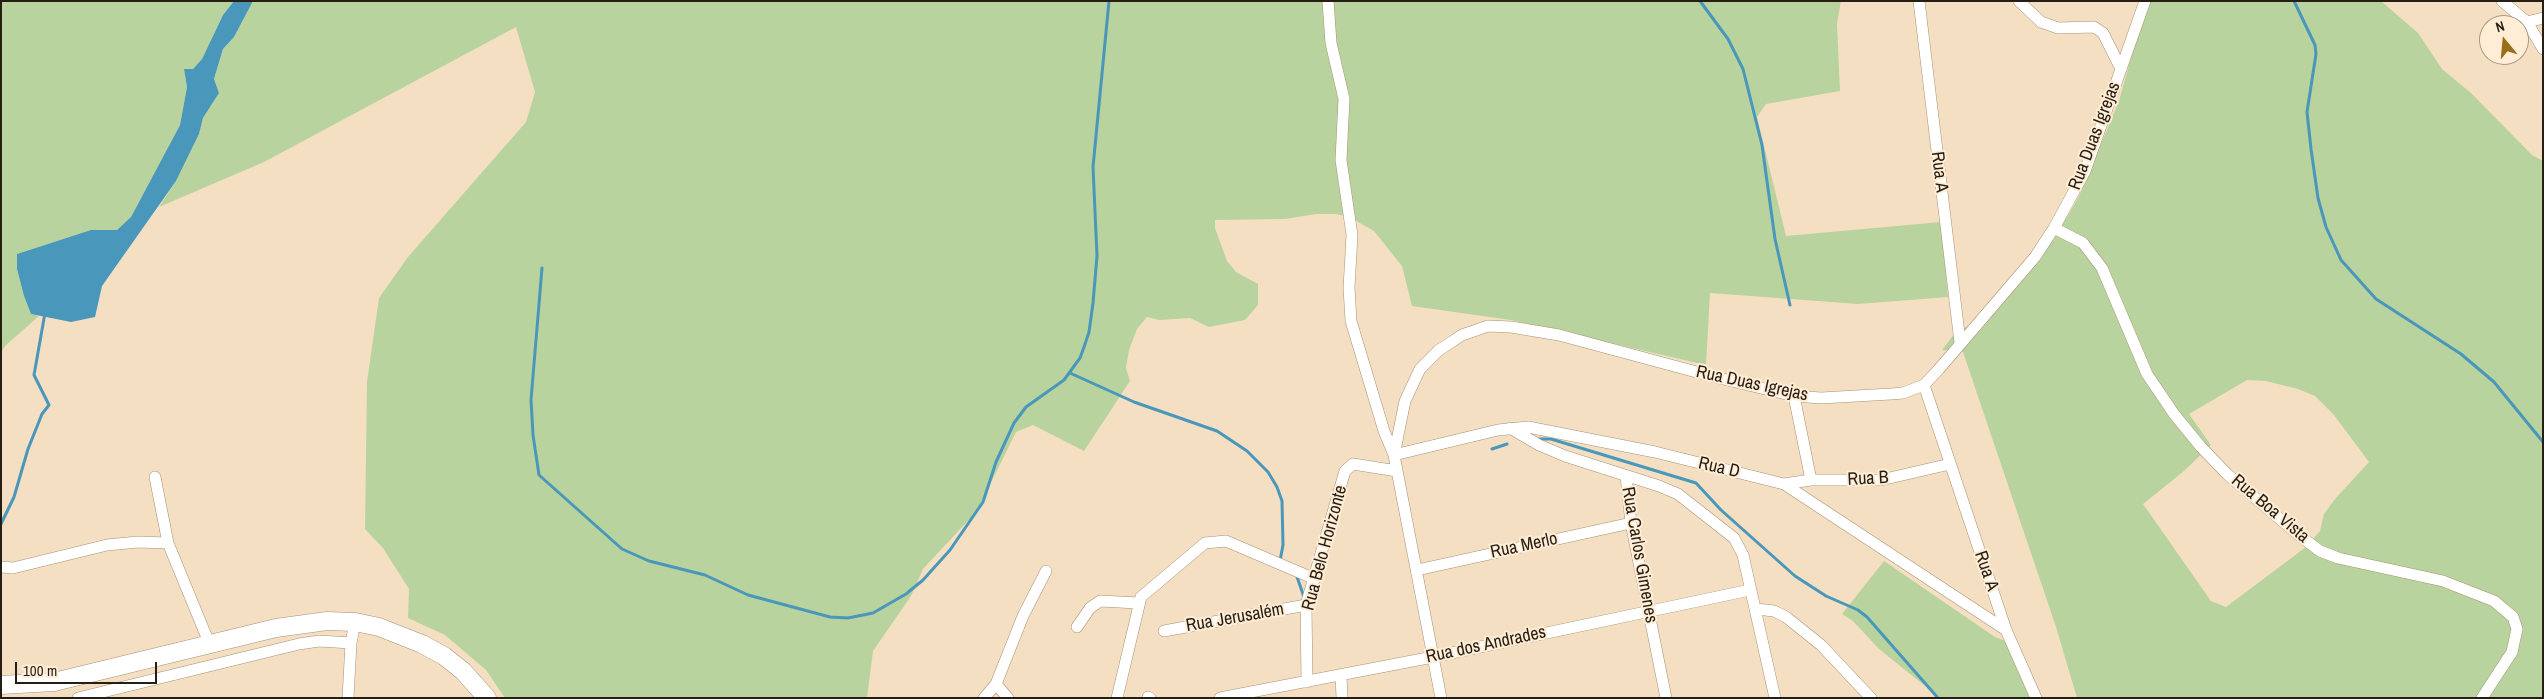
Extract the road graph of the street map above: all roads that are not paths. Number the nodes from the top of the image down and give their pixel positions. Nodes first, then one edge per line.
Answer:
1 (1328, 1) edge
2 (1919, 1) edge
3 (2018, 1) edge
4 (2146, 1) edge
5 (2502, 1) edge
6 (2518, 15) edge
7 (2543, 18) edge
8 (2529, 21) edge
9 (2529, 27) edge
10 (2543, 49) edge
11 (2121, 69) junction
12 (2054, 228) junction
13 (1960, 342) junction
14 (1924, 385) junction
15 (1794, 396) junction
16 (1510, 428) junction
17 (1394, 455) junction
18 (1950, 464) junction
19 (1396, 471) junction
20 (1626, 476) junction
21 (155, 477) dead end
22 (1811, 480) junction
23 (1784, 484) junction
24 (1631, 523) junction
25 (168, 543) junction
26 (1, 567) edge
27 (1418, 570) junction
28 (1046, 571) dead end
29 (1315, 578) junction
30 (1750, 590) junction
31 (1138, 603) junction
32 (1306, 605) junction
33 (1756, 609) junction
34 (1648, 610) junction
35 (355, 622) junction
36 (1078, 627) dead end
37 (2006, 630) junction
38 (1164, 631) dead end
39 (351, 643) junction
40 (210, 645) junction
41 (1433, 657) junction
42 (156, 658) junction
43 (1341, 675) junction
44 (161, 677) junction
45 (1307, 682) junction
46 (1856, 682) junction
47 (996, 684) junction
48 (1, 685) edge
49 (1663, 697) edge
50 (78, 698) edge
51 (348, 698) edge
52 (488, 698) edge
53 (984, 698) edge
54 (1008, 698) edge
55 (1117, 698) edge
56 (1220, 698) edge
57 (1342, 698) edge
58 (1441, 698) edge
59 (1775, 698) edge
60 (1858, 698) edge
61 (1872, 698) edge
62 (2036, 698) edge
63 (2482, 698) edge

1 - 17 street
2 - 13 street, Rua A
3 - 11 street
4 - 11 street, Rua Duas Igrejas
5 - 6 street
7 - 8 street
9 - 10 street
11 - 12 street, Rua Duas Igrejas
12 - 13 street, Rua Duas Igrejas
12 - 63 street, Rua Boa Vista
13 - 14 street, Rua Duas Igrejas
14 - 15 street, Rua Duas Igrejas
14 - 18 street, Rua A
15 - 17 street, Rua Duas Igrejas
15 - 22 street
16 - 17 street, Rua D
16 - 20 street, Rua Carlos Gimenes
16 - 23 street, Rua D
17 - 19 street
18 - 22 street, Rua B
18 - 37 street, Rua A
19 - 27 street
19 - 29 street, Rua Belo Horizonte
20 - 24 street, Rua Carlos Gimenes
20 - 30 street
21 - 25 street
22 - 23 street, Rua B
23 - 37 street, Rua D
24 - 27 street, Rua Merlo
24 - 34 street, Rua Carlos Gimenes
25 - 26 street
25 - 40 street
27 - 41 street
28 - 47 street
29 - 31 street
29 - 32 street, Rua Belo Horizonte
30 - 33 street
30 - 34 street, Rua dos Andrades
31 - 36 street
31 - 55 street
32 - 38 street, Rua Jerusalém
32 - 45 street, Rua Belo Horizonte
33 - 46 street
33 - 59 street
34 - 41 street, Rua dos Andrades
34 - 49 street, Rua Carlos Gimenes
35 - 39 street
35 - 40 main road
35 - 52 main road
37 - 62 street, Rua A
39 - 44 street
39 - 51 street
40 - 42 main road
41 - 43 street, Rua dos Andrades
41 - 58 street
42 - 44 street
42 - 48 main road
43 - 45 street, Rua dos Andrades
43 - 57 street
44 - 50 street
45 - 56 street, Rua dos Andrades
46 - 60 street
46 - 61 street
47 - 53 street
47 - 54 street

